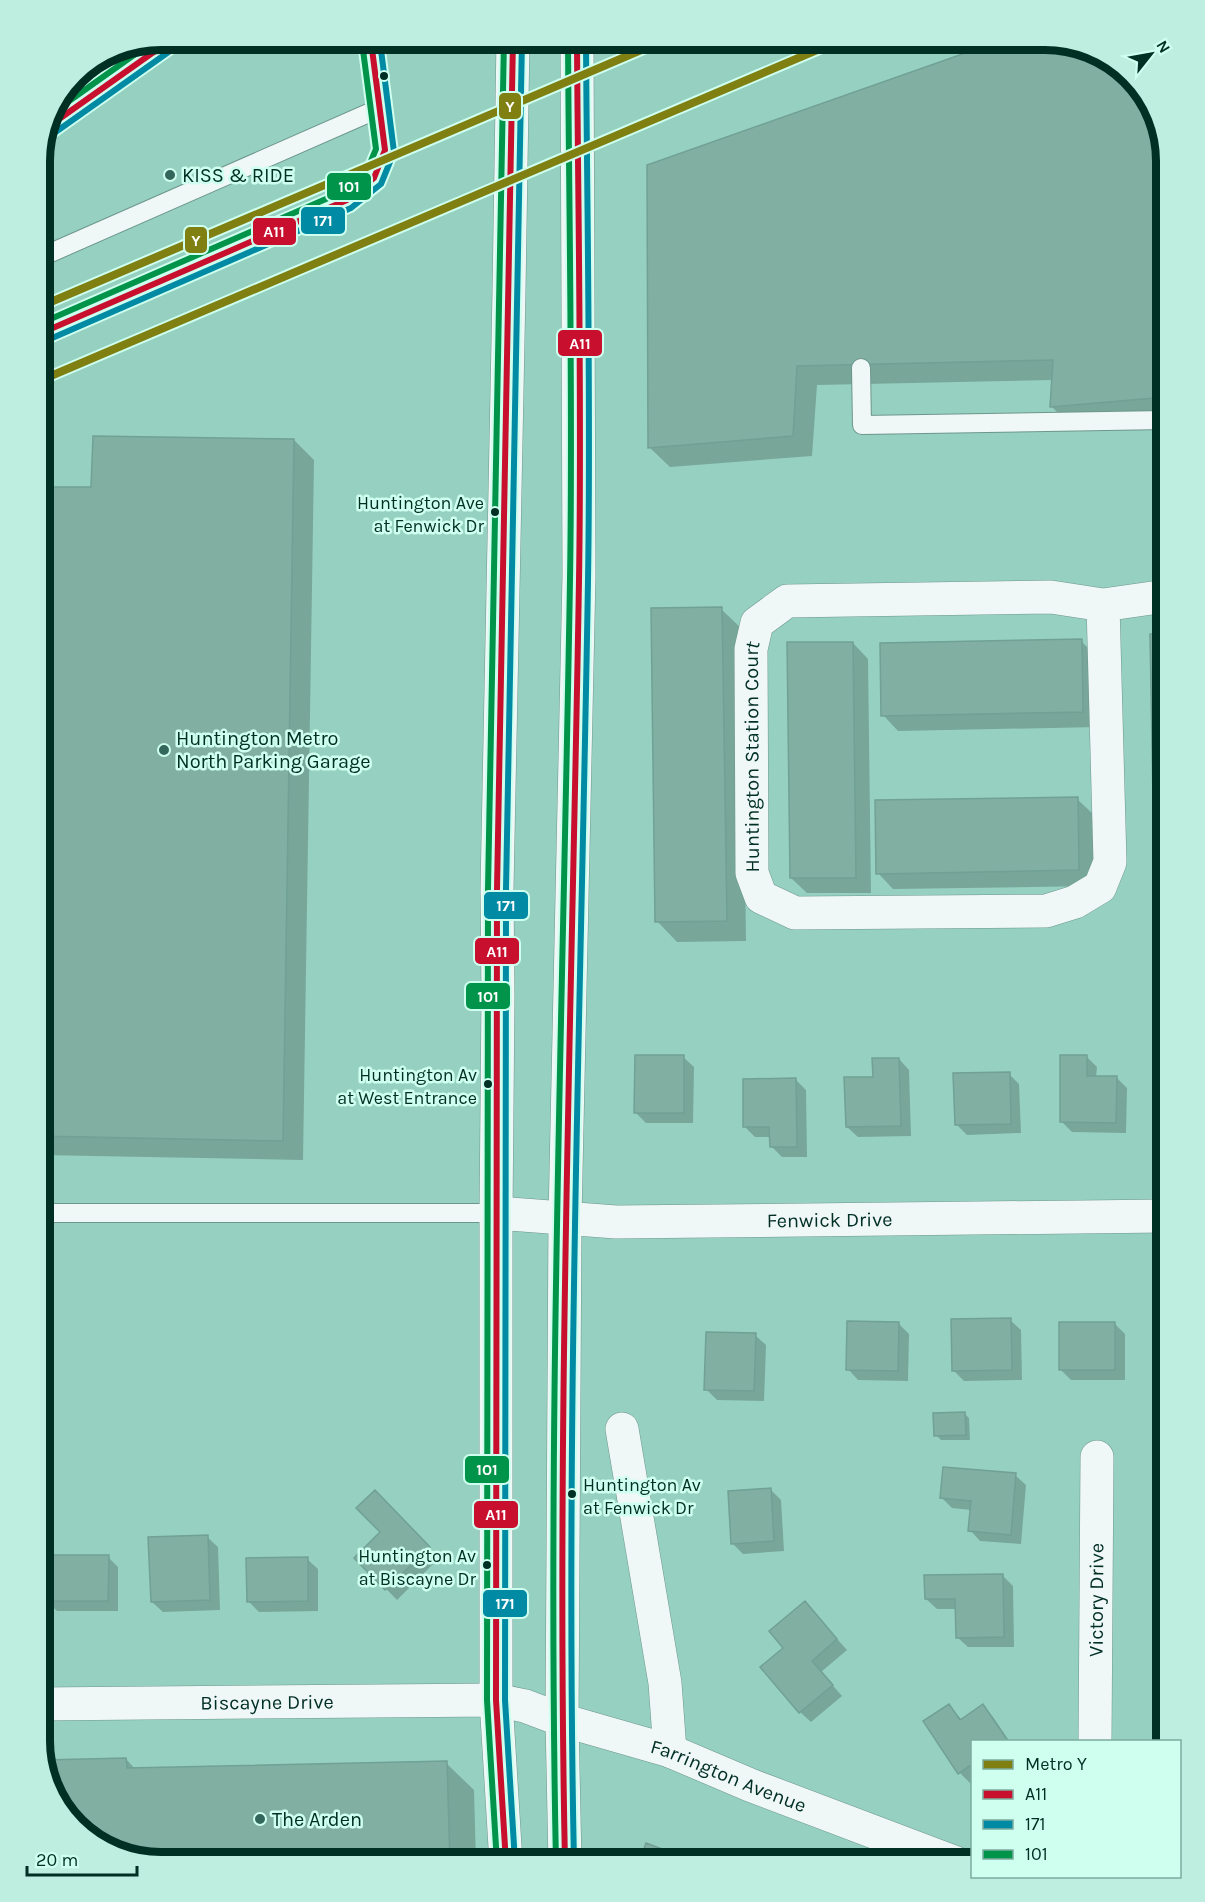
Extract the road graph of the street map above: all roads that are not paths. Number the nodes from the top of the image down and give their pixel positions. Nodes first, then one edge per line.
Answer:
1 (156, 50) edge
2 (374, 50) edge
3 (513, 50) edge
4 (577, 50) edge
5 (380, 108) junction
6 (57, 121) edge
7 (50, 253) edge
8 (50, 329) edge
9 (861, 368) dead end
10 (1156, 420) edge
11 (1156, 597) edge
12 (1103, 604) junction
13 (50, 1213) edge
14 (495, 1213) junction
15 (1156, 1216) edge
16 (565, 1218) junction
17 (622, 1429) dead end
18 (1097, 1457) dead end
19 (496, 1700) junction
20 (50, 1704) edge
21 (562, 1719) junction
22 (1095, 1740) edge
23 (670, 1751) junction
24 (505, 1852) edge
25 (565, 1852) edge
26 (927, 1852) edge

1 - 6 lane
2 - 5 lane
3 - 14 main road
4 - 16 main road
5 - 7 lane
5 - 8 lane
9 - 10 lane
11 - 12 main road, Huntington Station Court
12 - 12 main road, Huntington Station Court
13 - 14 lane
14 - 16 main road, Fenwick Drive
14 - 19 main road
15 - 16 main road, Fenwick Drive
16 - 21 main road
17 - 23 main road
18 - 22 main road, Victory Drive
19 - 20 main road, Biscayne Drive
19 - 21 main road, Farrington Avenue
19 - 24 main road
21 - 23 main road, Farrington Avenue
21 - 25 main road
23 - 26 main road, Farrington Avenue

